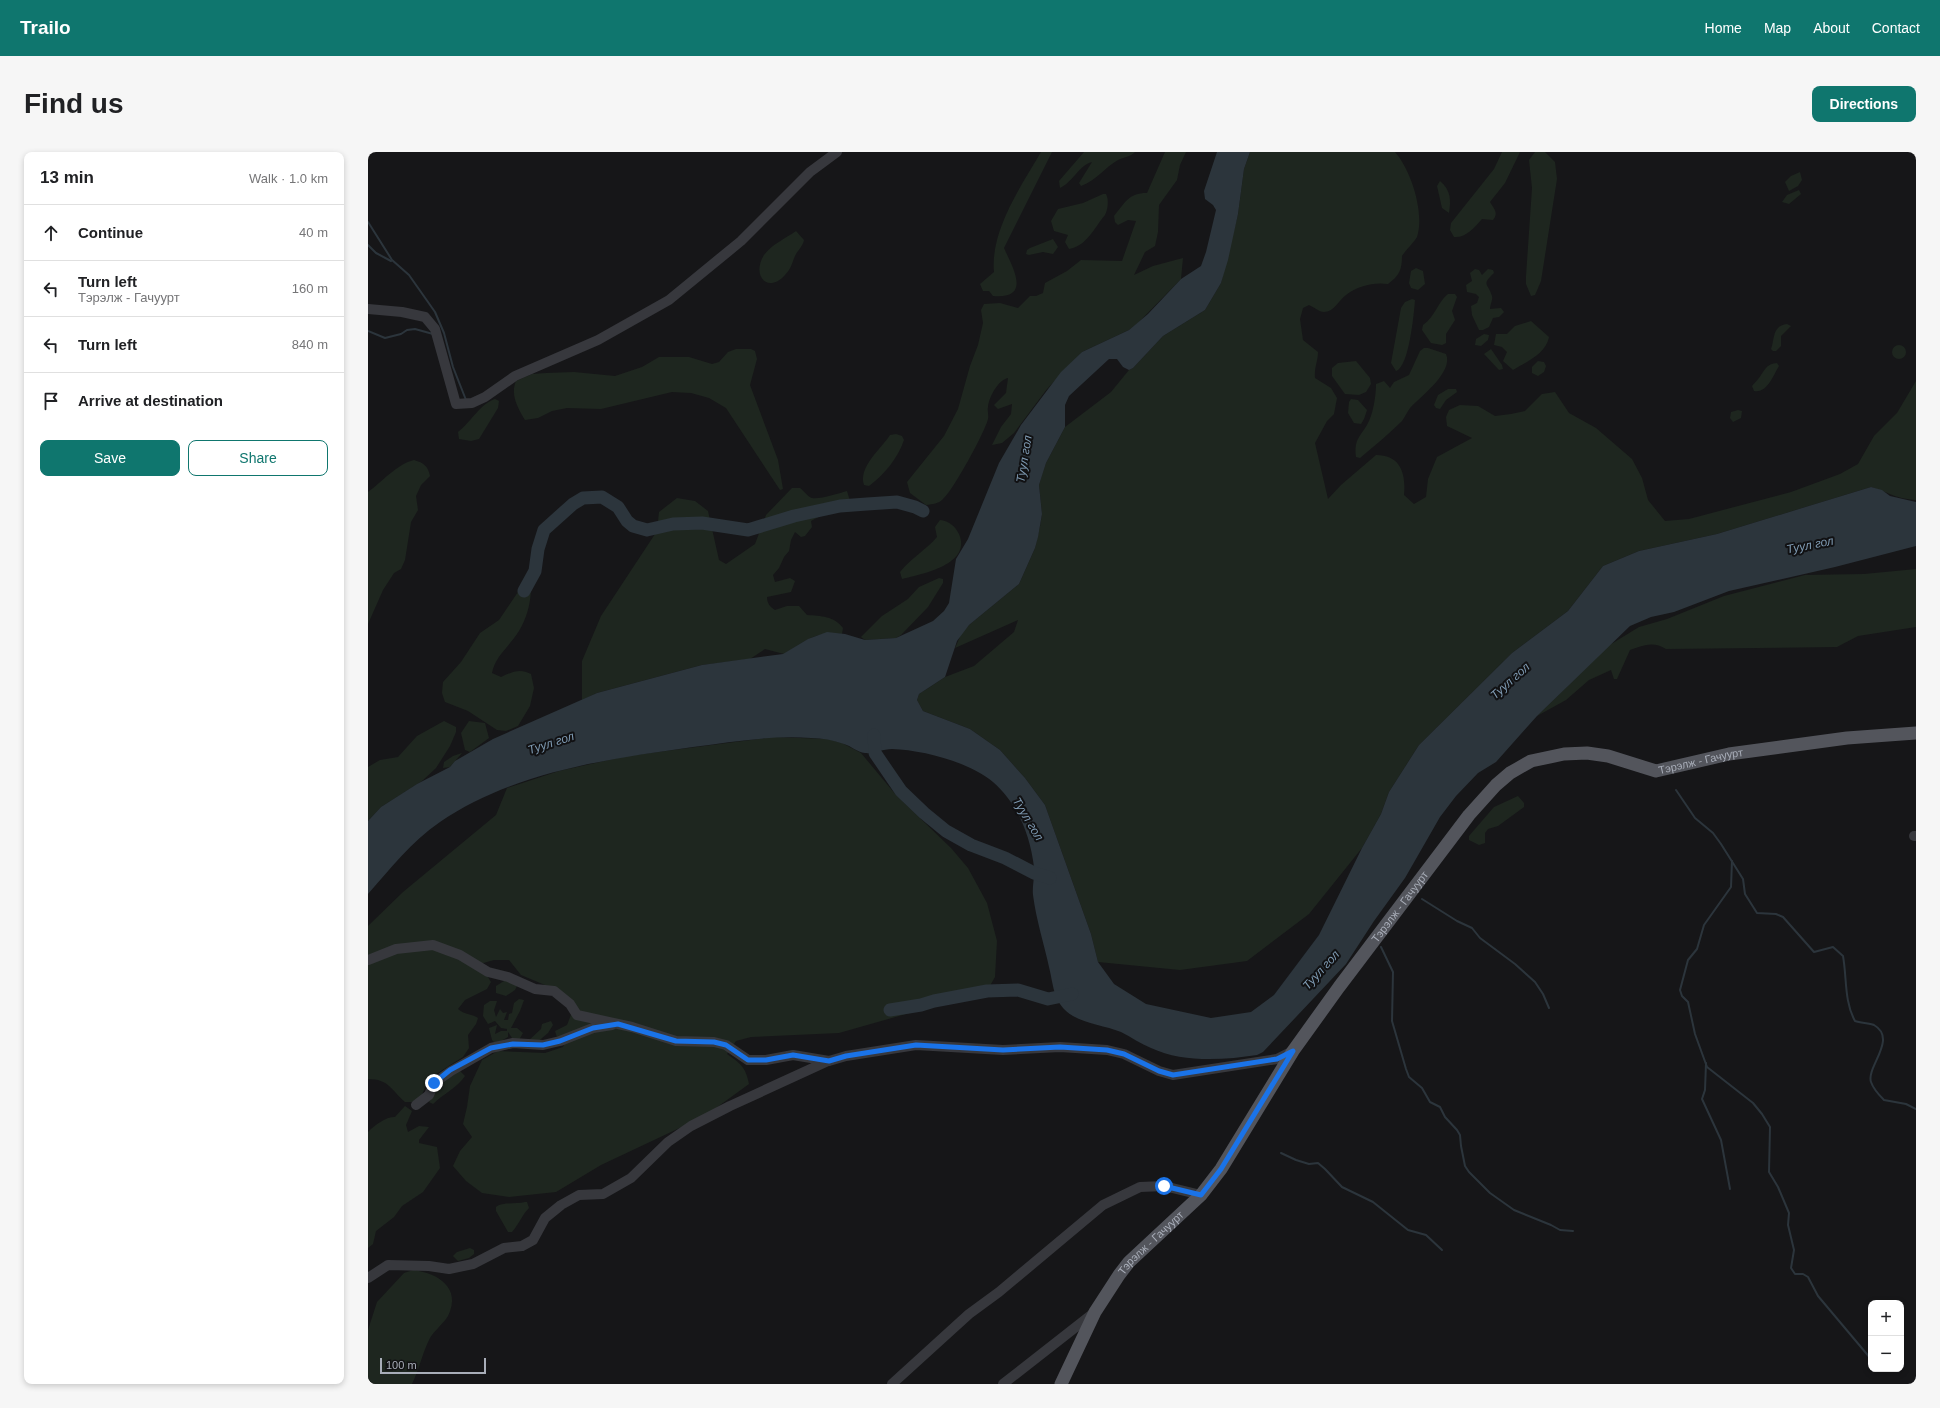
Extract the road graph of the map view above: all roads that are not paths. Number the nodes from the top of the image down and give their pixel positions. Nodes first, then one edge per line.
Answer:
1 (837, 152) edge
2 (368, 309) edge
3 (1916, 733) edge
4 (368, 960) edge
5 (618, 1024) junction
6 (1293, 1051) junction
7 (829, 1061) junction
8 (416, 1105) dead end
9 (1201, 1195) junction
10 (368, 1278) edge
11 (1095, 1312) junction
12 (892, 1384) edge
13 (1003, 1384) edge
14 (1061, 1384) edge

1 - 2 street
3 - 6 main road, Тэрэлж - Гачуурт
4 - 5 street
5 - 7 street
5 - 8 street
6 - 7 street
6 - 9 main road, Тэрэлж - Гачуурт
7 - 10 street
9 - 11 main road, Тэрэлж - Гачуурт
9 - 12 street
11 - 13 street
11 - 14 main road, Тэрэлж - Гачуурт

